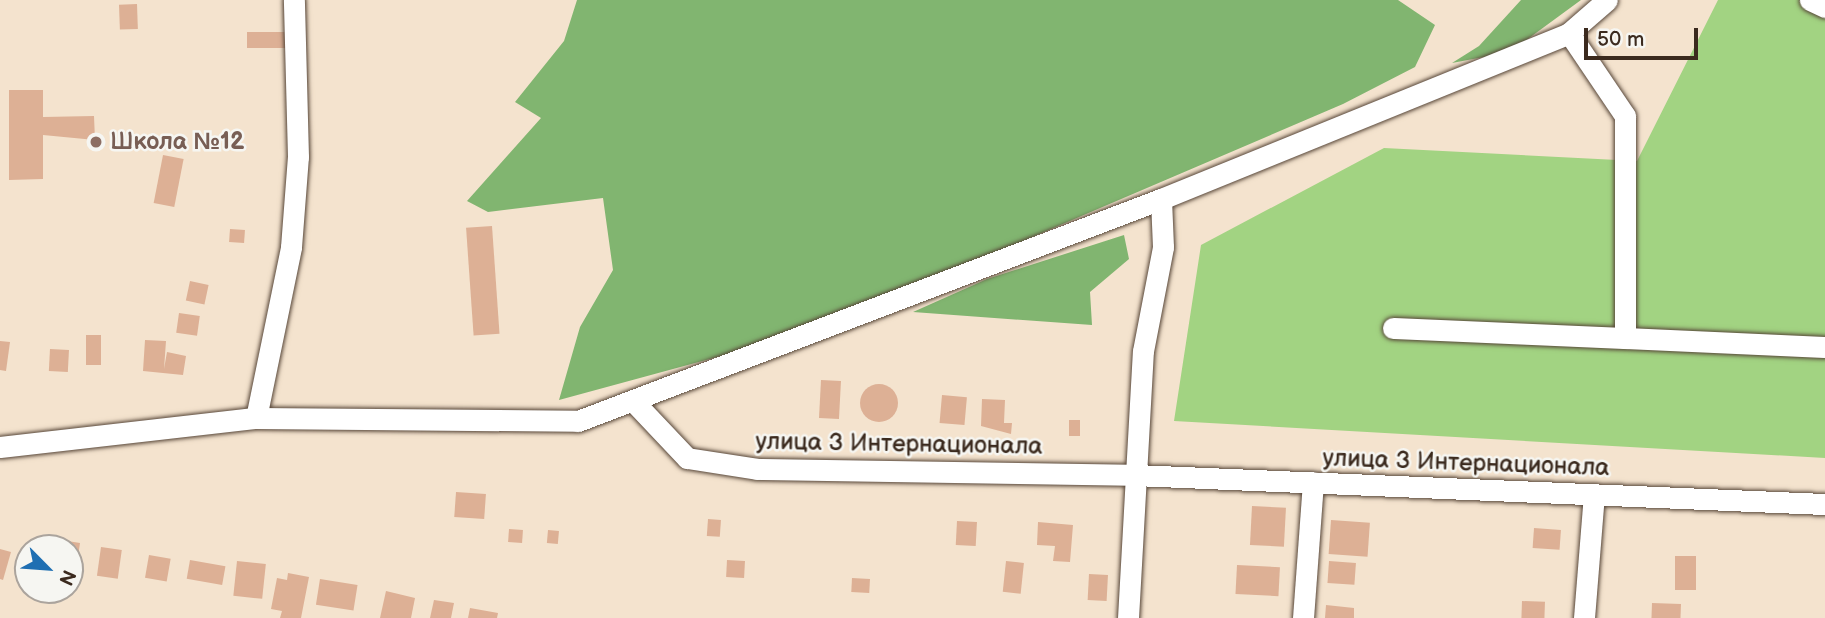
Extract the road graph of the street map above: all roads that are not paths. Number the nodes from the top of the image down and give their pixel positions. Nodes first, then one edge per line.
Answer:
1 (294, 0) edge
2 (1607, 0) edge
3 (1810, 0) edge
4 (1825, 6) edge
5 (1569, 33) junction
6 (1161, 199) junction
7 (1393, 328) dead end
8 (1625, 338) junction
9 (1825, 347) edge
10 (635, 404) junction
11 (256, 418) junction
12 (0, 447) edge
13 (1135, 475) junction
14 (1313, 482) junction
15 (1594, 494) junction
16 (1825, 504) edge
17 (1128, 618) edge
18 (1303, 618) edge
19 (1584, 618) edge

1 - 11 street
2 - 5 street
3 - 4 street
5 - 6 street
5 - 8 street
6 - 10 street
6 - 13 street
7 - 8 street
8 - 9 street
10 - 11 street
10 - 13 street, улица 3 Интернационала
11 - 12 street
13 - 14 street, улица 3 Интернационала
13 - 17 street
14 - 15 street, улица 3 Интернационала
14 - 18 street
15 - 16 street, улица 3 Интернационала
15 - 19 street

